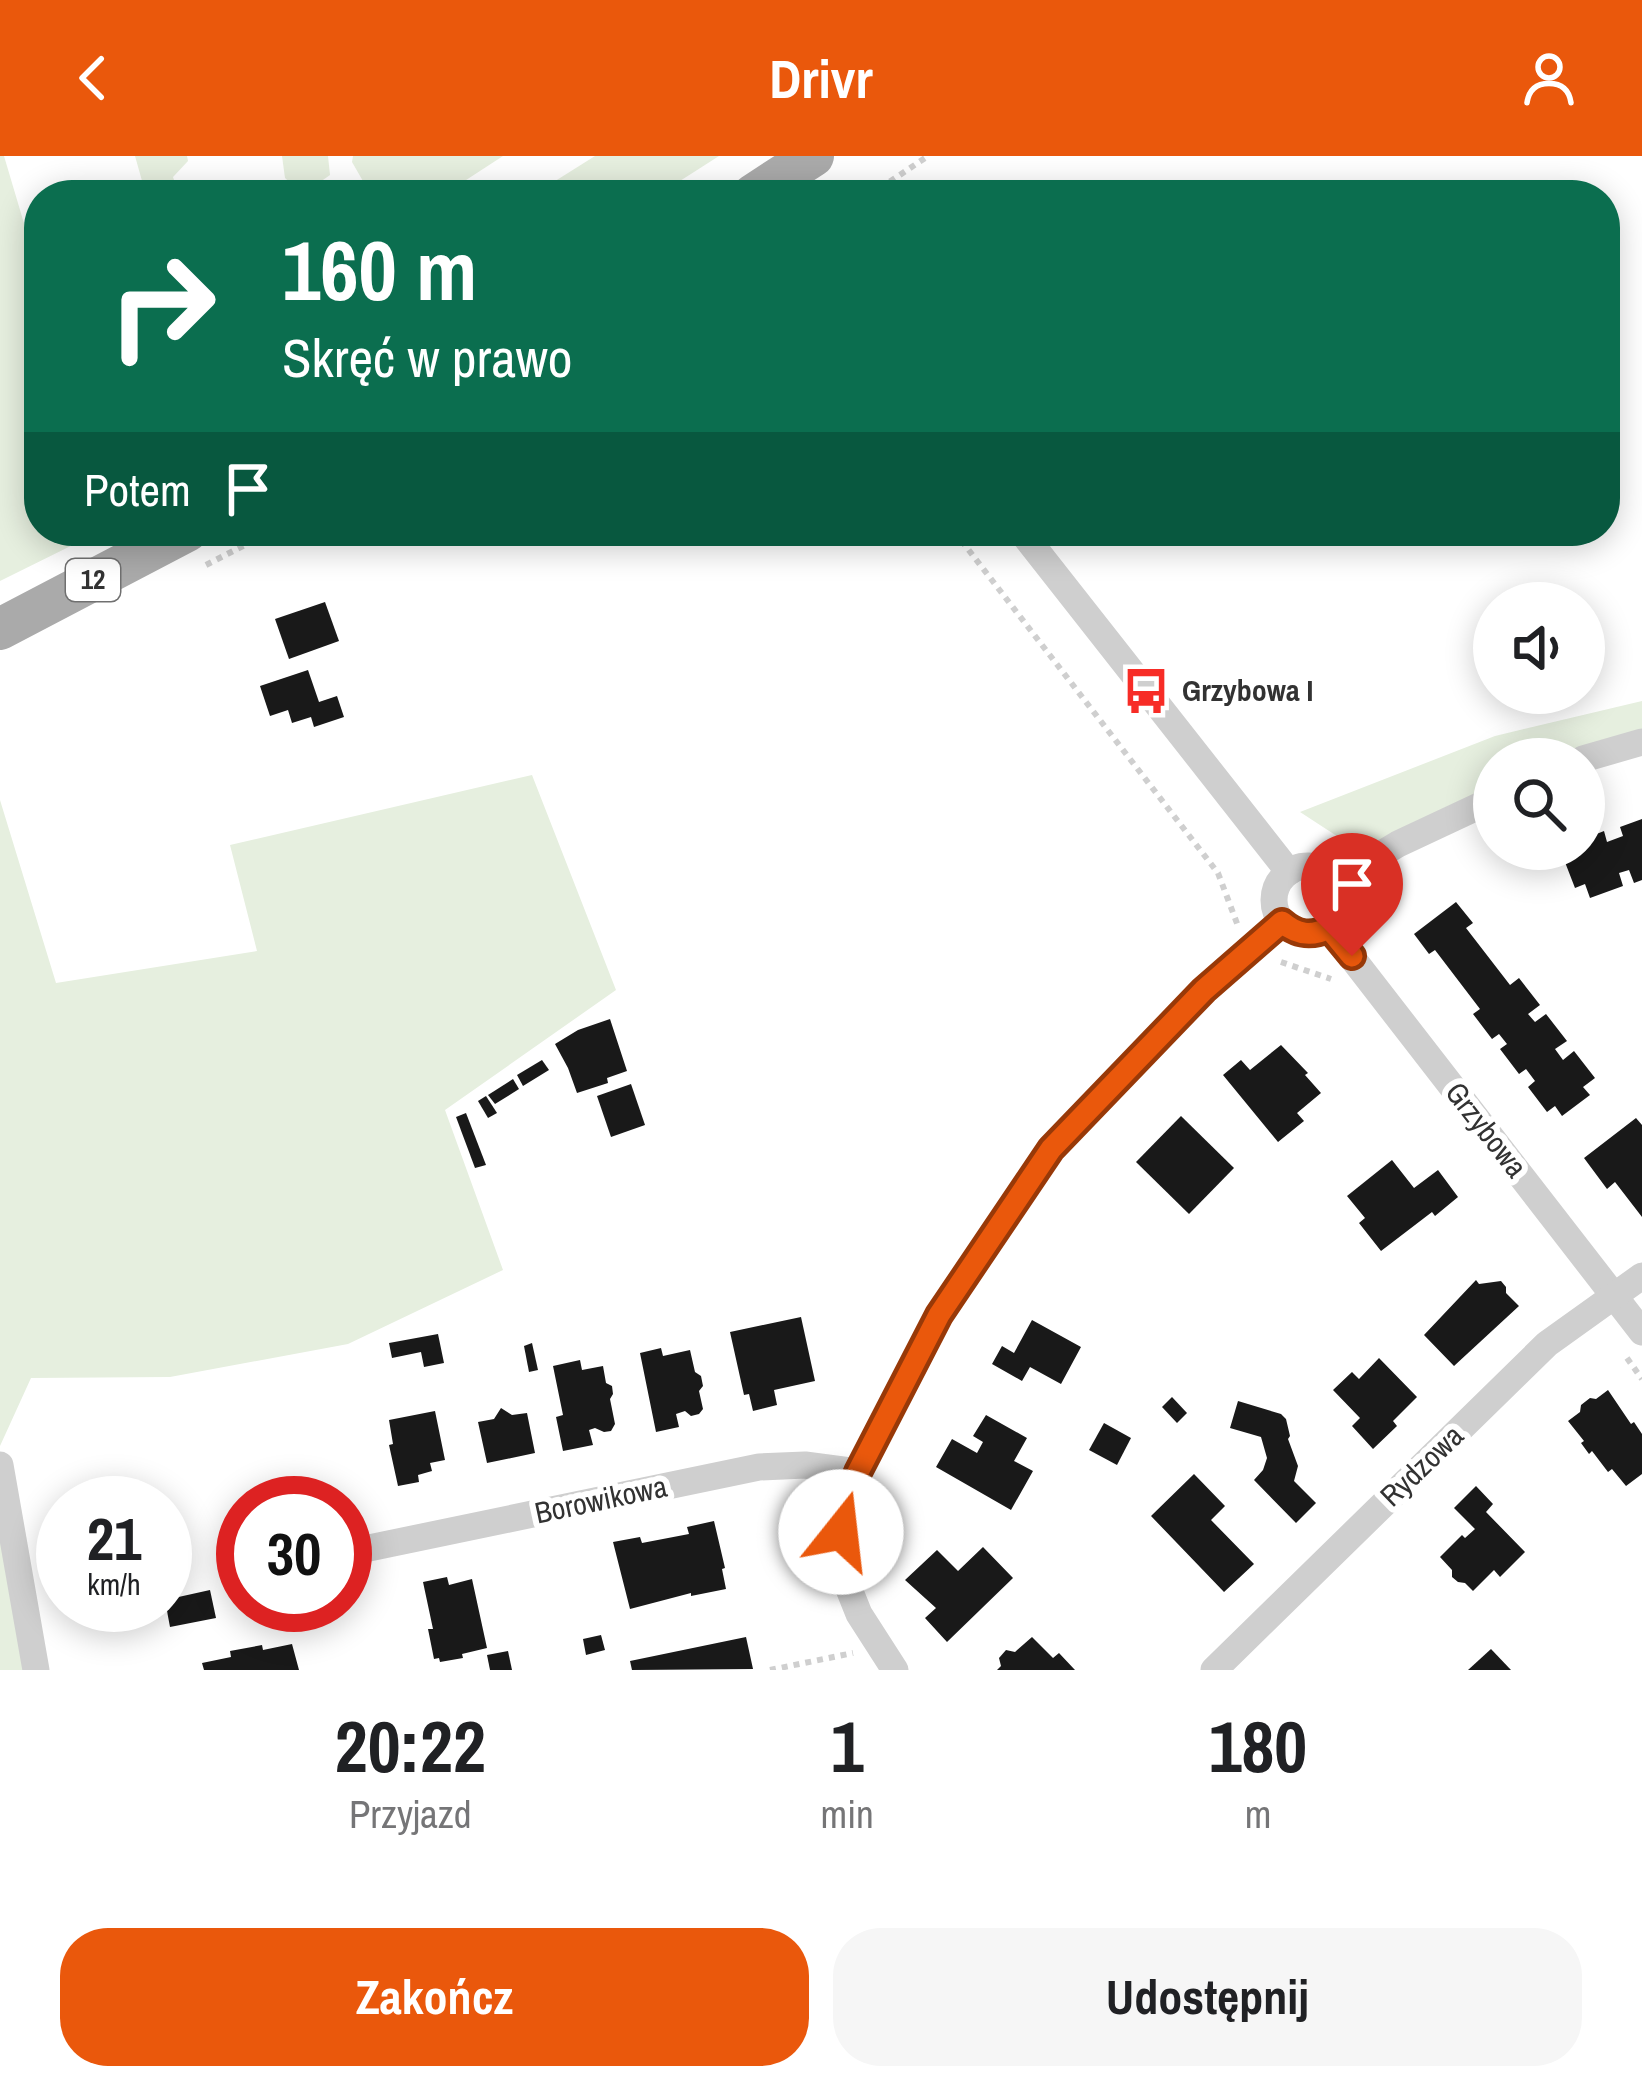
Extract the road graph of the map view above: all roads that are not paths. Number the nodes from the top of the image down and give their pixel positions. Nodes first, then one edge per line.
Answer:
1 (813, 156) edge
2 (782, 180) edge
3 (158, 546) edge
4 (1033, 546) edge
5 (0, 629) edge
6 (1642, 742) edge
7 (1605, 753) edge
8 (1473, 810) edge
9 (1289, 872) junction
10 (1337, 881) junction
11 (1282, 922) junction
12 (1329, 928) junction
13 (1642, 1276) edge
14 (1603, 1302) junction
15 (1642, 1332) edge
16 (0, 1465) edge
17 (858, 1472) junction
18 (372, 1547) edge
19 (887, 1659) edge
20 (36, 1670) edge
21 (1214, 1670) edge

1 - 2 main road
3 - 5 main road, 12
4 - 9 street
6 - 7 street
8 - 10 street
9 - 10 street
9 - 11 street
10 - 12 street
11 - 12 street
11 - 17 street
12 - 14 street, Grzybowa
13 - 14 street, Rydzowa
14 - 15 street, Grzybowa
14 - 21 street, Rydzowa
16 - 20 street
17 - 18 street, Borowikowa
17 - 19 street

